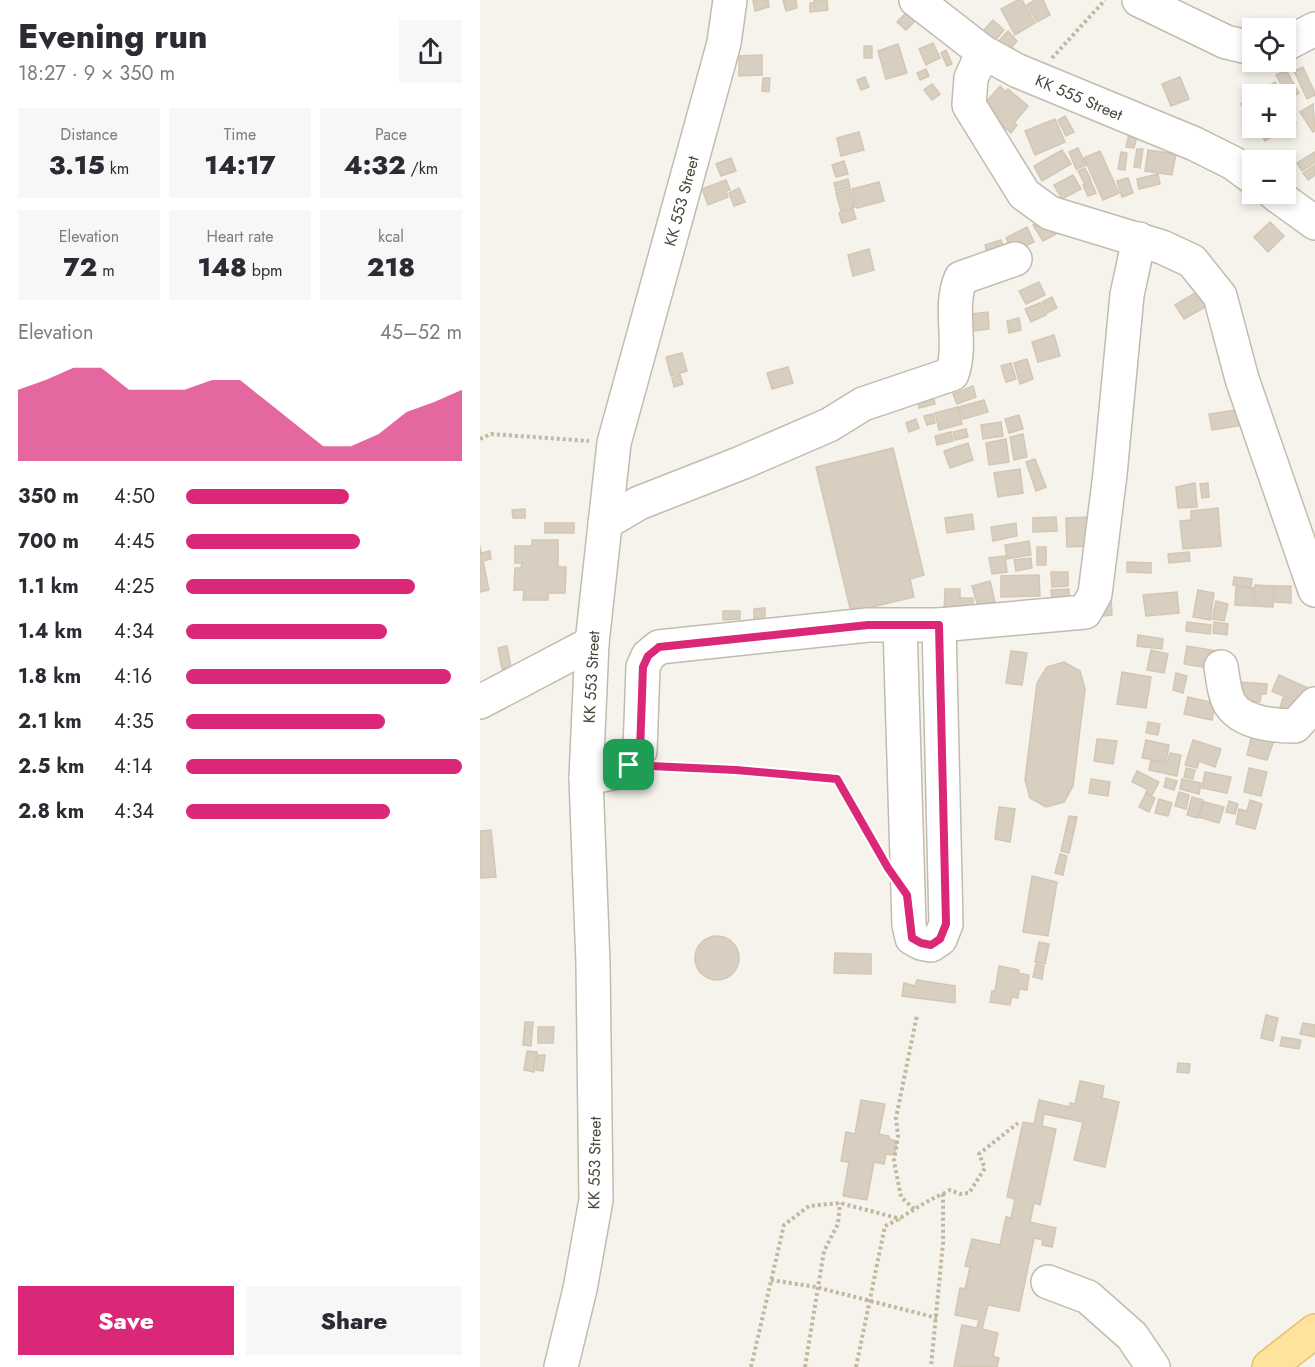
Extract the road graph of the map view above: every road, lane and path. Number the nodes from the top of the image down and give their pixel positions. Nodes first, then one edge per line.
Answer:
1 (730, 0) edge
2 (916, 0) edge
3 (1105, 0) edge
4 (1139, 0) edge
5 (1315, 29) edge
6 (1296, 39) edge
7 (1242, 46) edge
8 (983, 52) junction
9 (1031, 76) junction
10 (1242, 170) edge
11 (1289, 204) edge
12 (1315, 223) edge
13 (1139, 239) junction
14 (1015, 259) dead end
15 (480, 439) edge
16 (614, 443) junction
17 (605, 523) junction
18 (1315, 590) edge
19 (939, 625) junction
20 (900, 626) junction
21 (592, 643) junction
22 (1221, 667) dead end
23 (480, 702) edge
24 (1315, 704) edge
25 (629, 765) junction
26 (586, 778) junction
27 (883, 858) dead end
28 (917, 1015) dead end
29 (1018, 1123) dead end
30 (943, 1194) junction
31 (840, 1203) junction
32 (914, 1209) junction
33 (902, 1219) junction
34 (771, 1280) junction
35 (1048, 1282) dead end
36 (816, 1287) junction
37 (871, 1301) junction
38 (937, 1318) junction
39 (1315, 1331) edge
40 (561, 1367) edge
41 (751, 1367) edge
42 (805, 1367) edge
43 (856, 1367) edge
44 (931, 1367) edge
45 (1153, 1367) edge
46 (1269, 1367) edge

1 - 16 street, KK 553 Street
2 - 8 street, KK 555 Street
3 - 9 path
4 - 7 street
5 - 6 street
8 - 9 street, KK 555 Street
8 - 13 street
9 - 10 street, KK 555 Street
11 - 12 street
13 - 18 street
13 - 19 street
14 - 17 street
15 - 16 path
16 - 17 street, KK 553 Street
17 - 21 street, KK 553 Street
19 - 20 street
19 - 20 street
20 - 25 street
21 - 23 street
21 - 26 street, KK 553 Street
22 - 24 street
25 - 26 street
25 - 27 path
26 - 40 street, KK 553 Street
28 - 32 path
29 - 30 path
30 - 32 path
30 - 38 path
31 - 33 path
31 - 34 path
31 - 36 path
32 - 33 path
33 - 37 path
34 - 36 path
34 - 41 path
35 - 45 street
36 - 37 path
36 - 42 path
37 - 38 path
37 - 43 path
38 - 44 path
39 - 46 main road

